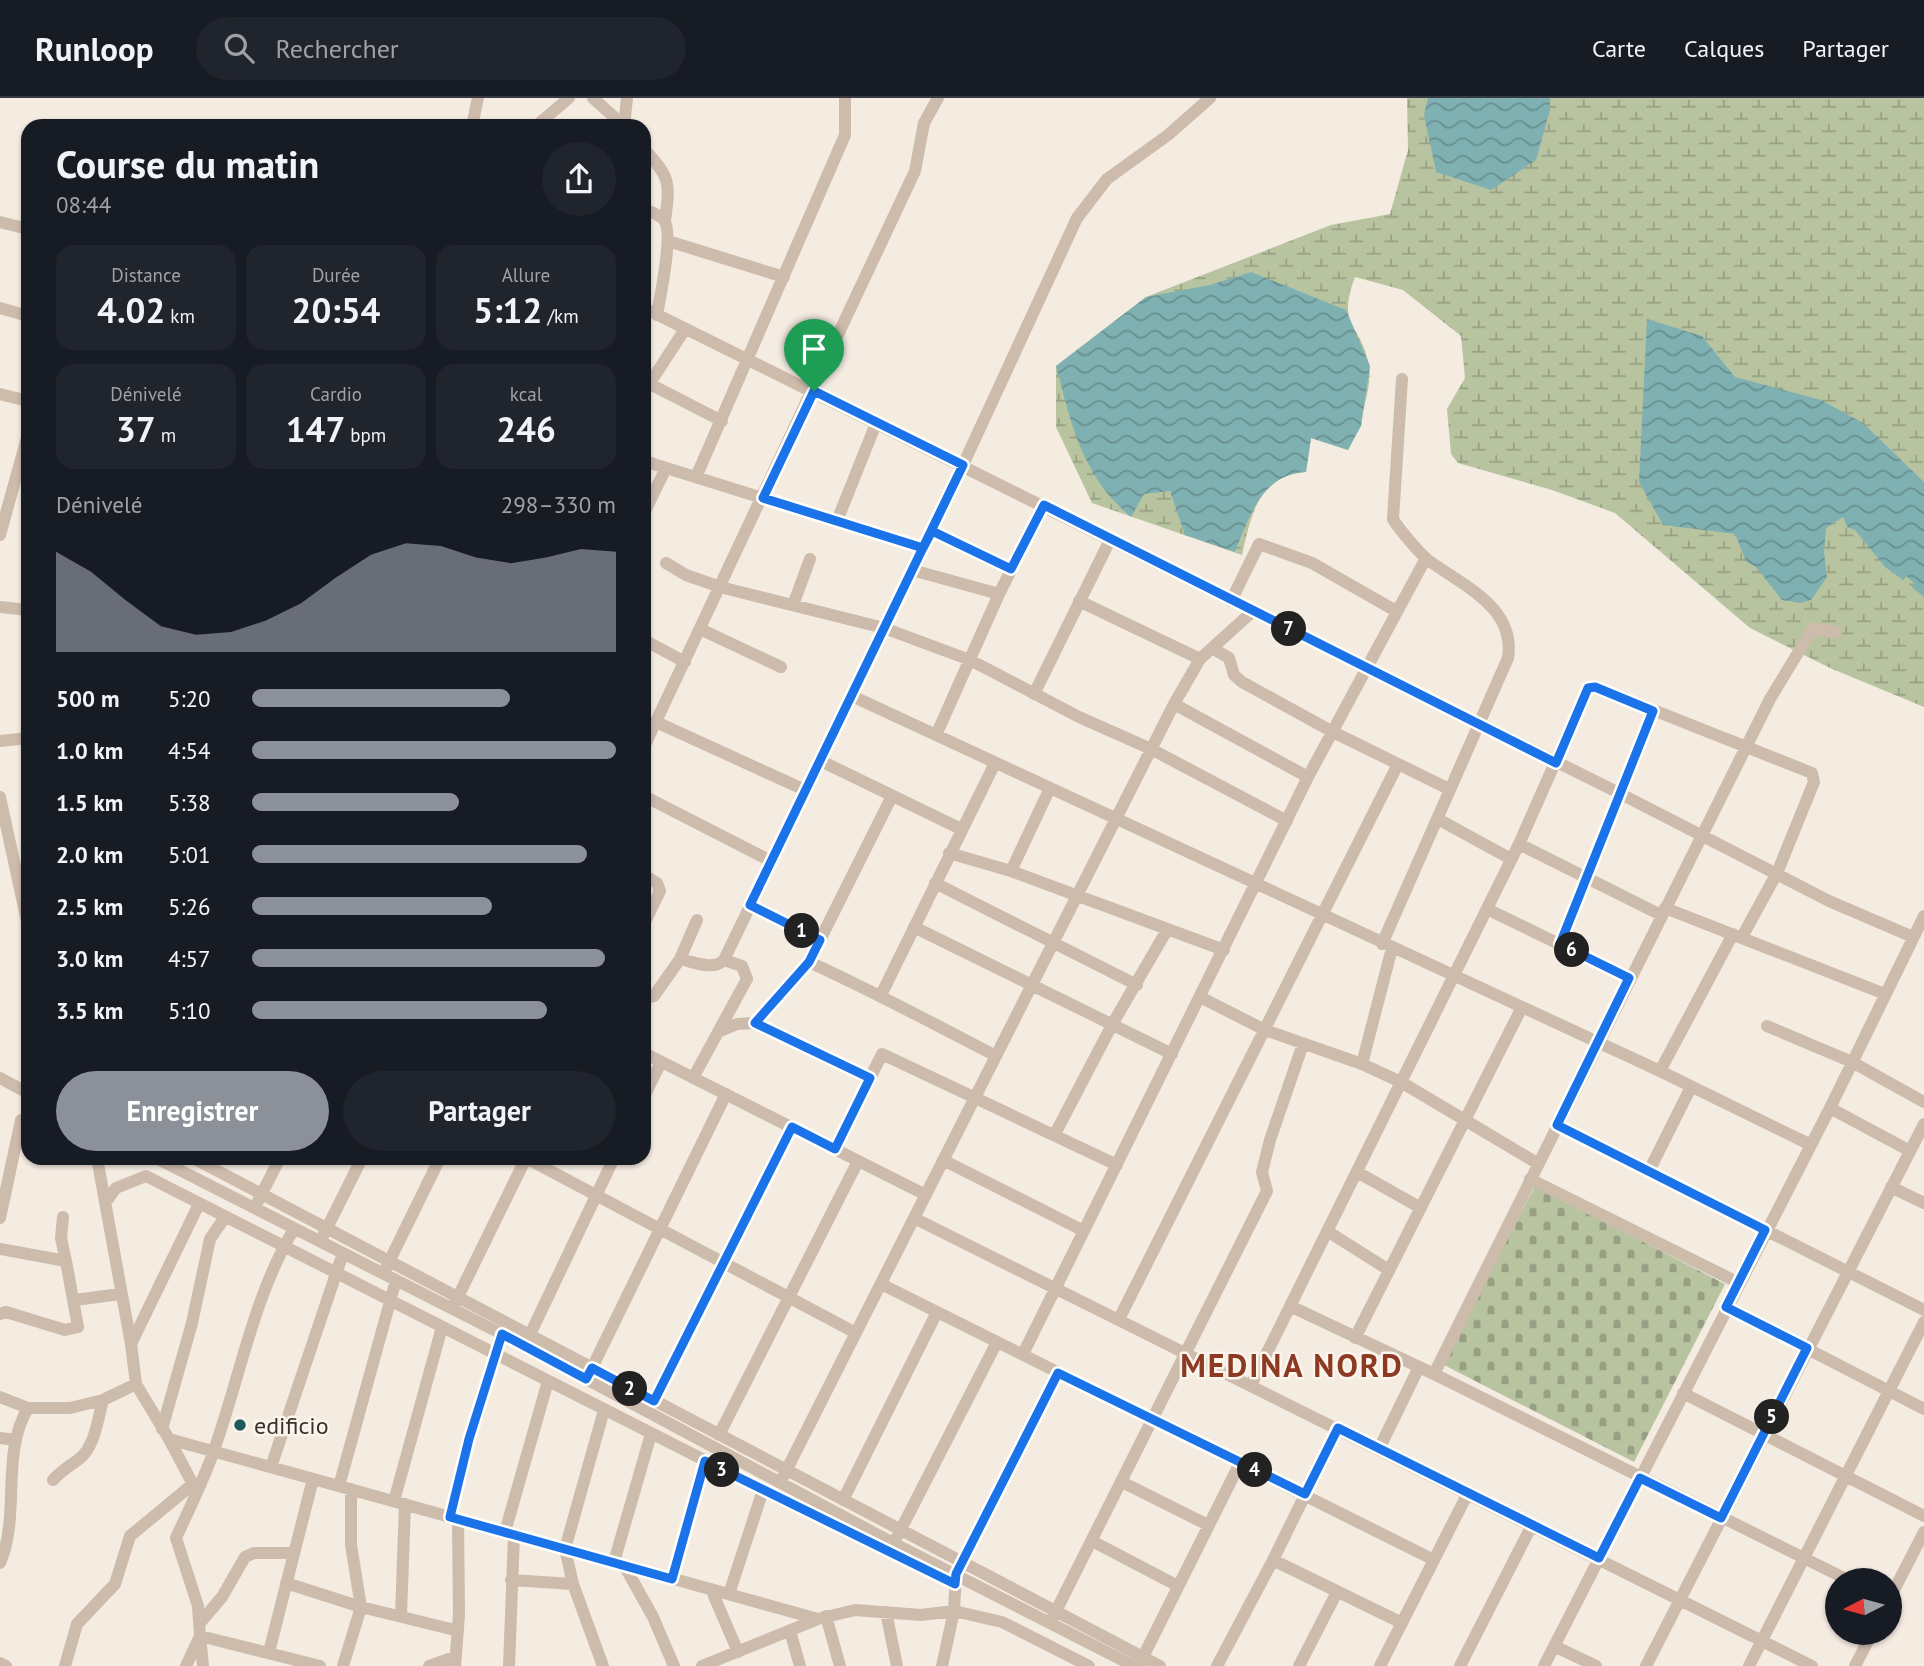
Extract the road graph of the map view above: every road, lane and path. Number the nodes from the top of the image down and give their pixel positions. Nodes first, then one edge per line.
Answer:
1 (478, 98) edge
2 (569, 98) edge
3 (593, 98) edge
4 (627, 98) edge
5 (845, 98) edge
6 (938, 98) edge
7 (1210, 98) edge
8 (473, 119) edge
9 (545, 119) edge
10 (616, 119) edge
11 (625, 119) edge
12 (651, 156) edge
13 (651, 213) edge
14 (665, 221) junction
15 (0, 222) edge
16 (21, 227) edge
17 (668, 241) junction
18 (784, 277) junction
19 (0, 308) edge
20 (651, 312) edge
21 (21, 314) edge
22 (657, 315) junction
23 (685, 329) junction
24 (748, 361) junction
25 (651, 376) edge
26 (1402, 379) dead end
27 (651, 384) edge
28 (814, 391) junction
29 (0, 394) edge
30 (21, 399) edge
31 (722, 421) junction
32 (877, 421) junction
33 (21, 459) edge
34 (651, 463) edge
35 (963, 465) junction
36 (666, 468) junction
37 (696, 477) junction
38 (763, 498) junction
39 (651, 499) edge
40 (1044, 505) junction
41 (837, 521) junction
42 (932, 531) junction
43 (0, 535) edge
44 (1111, 538) junction
45 (923, 548) junction
46 (1426, 558) junction
47 (810, 559) dead end
48 (666, 562) dead end
49 (1011, 569) junction
50 (912, 570) junction
51 (720, 587) junction
52 (999, 594) junction
53 (1079, 601) junction
54 (1231, 601) junction
55 (793, 605) junction
56 (0, 607) edge
57 (21, 609) edge
58 (1253, 611) junction
59 (1396, 611) junction
60 (884, 628) junction
61 (700, 629) junction
62 (1836, 632) dead end
63 (651, 644) edge
64 (1212, 648) junction
65 (1200, 659) junction
66 (970, 660) junction
67 (685, 662) junction
68 (781, 667) dead end
69 (1365, 669) junction
70 (1034, 694) junction
71 (852, 696) junction
72 (1174, 704) junction
73 (1653, 711) junction
74 (656, 722) junction
75 (1479, 725) junction
76 (651, 732) edge
77 (937, 733) junction
78 (1333, 733) junction
79 (21, 739) edge
80 (0, 741) edge
81 (1745, 748) junction
82 (1151, 749) junction
83 (819, 760) junction
84 (995, 763) junction
85 (1556, 763) junction
86 (1398, 764) junction
87 (1308, 777) junction
88 (1050, 788) junction
89 (1449, 789) junction
90 (805, 790) junction
91 (1619, 793) junction
92 (892, 796) junction
93 (0, 797) edge
94 (651, 800) edge
95 (1115, 819) junction
96 (1438, 819) junction
97 (1287, 821) junction
98 (961, 829) junction
99 (1702, 837) junction
100 (5, 839) edge
101 (1519, 844) junction
102 (949, 853) junction
103 (1511, 859) junction
104 (771, 861) junction
105 (1011, 871) junction
106 (1777, 873) junction
107 (1586, 878) junction
108 (651, 879) edge
109 (21, 881) edge
110 (935, 883) junction
111 (1256, 885) junction
112 (1076, 896) junction
113 (750, 905) junction
114 (1488, 909) junction
115 (651, 910) edge
116 (1663, 912) junction
117 (1321, 915) junction
118 (1924, 916) edge
119 (697, 920) dead end
120 (914, 927) junction
121 (1167, 930) junction
122 (1738, 935) junction
123 (1913, 937) junction
124 (820, 940) junction
125 (1053, 942) junction
126 (1560, 944) junction
127 (1387, 946) junction
128 (1224, 950) junction
129 (680, 959) junction
130 (724, 960) junction
131 (809, 962) junction
132 (1453, 977) junction
133 (1629, 978) junction
134 (1032, 985) junction
135 (1137, 985) junction
136 (881, 995) junction
137 (1885, 995) junction
138 (651, 997) edge
139 (1200, 997) junction
140 (1521, 1009) junction
141 (755, 1023) junction
142 (1113, 1023) junction
143 (1768, 1026) dead end
144 (1265, 1030) junction
145 (718, 1032) junction
146 (1303, 1044) junction
147 (1597, 1044) junction
148 (1172, 1054) junction
149 (996, 1056) junction
150 (651, 1057) edge
151 (661, 1062) junction
152 (1852, 1062) junction
153 (1362, 1064) junction
154 (1660, 1071) junction
155 (0, 1078) edge
156 (693, 1078) junction
157 (870, 1078) junction
158 (1401, 1082) junction
159 (651, 1083) edge
160 (1691, 1087) junction
161 (21, 1089) edge
162 (726, 1094) junction
163 (974, 1099) junction
164 (1924, 1102) edge
165 (1830, 1108) junction
166 (21, 1120) dead end
167 (1467, 1121) junction
168 (1924, 1124) edge
169 (1557, 1125) junction
170 (792, 1127) junction
171 (1058, 1137) junction
172 (1811, 1145) junction
173 (835, 1149) junction
174 (1910, 1151) junction
175 (943, 1160) junction
176 (858, 1161) junction
177 (1537, 1163) junction
178 (98, 1165) edge
179 (169, 1165) edge
180 (197, 1165) edge
181 (208, 1165) edge
182 (277, 1165) edge
183 (358, 1165) edge
184 (437, 1165) edge
185 (523, 1165) edge
186 (538, 1165) edge
187 (611, 1165) edge
188 (1117, 1165) junction
189 (1649, 1171) junction
190 (1357, 1172) junction
191 (192, 1177) junction
192 (1530, 1179) junction
193 (1891, 1187) junction
194 (597, 1194) junction
195 (262, 1195) junction
196 (926, 1195) junction
197 (105, 1203) junction
198 (1924, 1203) edge
199 (200, 1204) junction
200 (254, 1207) junction
201 (1421, 1208) junction
202 (62, 1217) dead end
203 (225, 1217) junction
204 (0, 1218) edge
205 (914, 1218) junction
206 (294, 1228) junction
207 (326, 1229) junction
208 (660, 1229) junction
209 (1765, 1230) junction
210 (1084, 1231) junction
211 (1327, 1231) junction
212 (320, 1242) junction
213 (283, 1247) junction
214 (0, 1250) edge
215 (342, 1253) junction
216 (66, 1261) junction
217 (724, 1262) junction
218 (1389, 1270) junction
219 (1846, 1271) junction
220 (390, 1272) junction
221 (335, 1273) junction
222 (1739, 1283) junction
223 (881, 1284) junction
224 (1056, 1288) junction
225 (120, 1294) junction
226 (789, 1296) junction
227 (75, 1300) junction
228 (389, 1300) junction
229 (455, 1303) junction
230 (1290, 1306) junction
231 (1726, 1307) junction
232 (1924, 1310) edge
233 (937, 1312) junction
234 (0, 1314) edge
235 (1119, 1320) junction
236 (1924, 1322) edge
237 (442, 1327) junction
238 (856, 1333) junction
239 (502, 1334) junction
240 (1355, 1338) junction
241 (526, 1341) junction
242 (997, 1342) junction
243 (131, 1344) junction
244 (1807, 1348) junction
245 (1185, 1351) junction
246 (495, 1354) junction
247 (1023, 1354) junction
248 (1419, 1367) junction
249 (589, 1373) junction
250 (1058, 1373) junction
251 (1434, 1374) junction
252 (548, 1381) junction
253 (136, 1384) junction
254 (1251, 1385) junction
255 (1889, 1391) junction
256 (1683, 1393) junction
257 (0, 1397) edge
258 (103, 1401) junction
259 (654, 1401) junction
260 (28, 1408) junction
261 (1924, 1409) edge
262 (604, 1410) junction
263 (1153, 1419) junction
264 (1338, 1428) junction
265 (166, 1434) junction
266 (651, 1434) junction
267 (1763, 1434) junction
268 (719, 1435) junction
269 (0, 1438) edge
270 (16, 1440) junction
271 (1379, 1449) junction
272 (214, 1451) junction
273 (705, 1461) junction
274 (1240, 1463) junction
275 (271, 1467) junction
276 (784, 1476) junction
277 (1845, 1476) junction
278 (1640, 1478) junction
279 (313, 1479) junction
280 (53, 1480) dead end
281 (1122, 1482) junction
282 (195, 1488) junction
283 (345, 1488) junction
284 (763, 1490) junction
285 (1468, 1493) junction
286 (1305, 1494) junction
287 (843, 1500) junction
288 (400, 1503) junction
289 (1924, 1516) edge
290 (454, 1518) junction
291 (1721, 1518) junction
292 (1208, 1525) junction
293 (1532, 1525) junction
294 (900, 1531) junction
295 (1924, 1532) edge
296 (509, 1533) junction
297 (1092, 1541) junction
298 (893, 1543) junction
299 (565, 1549) junction
300 (294, 1553) junction
301 (1599, 1558) junction
302 (1803, 1558) junction
303 (1273, 1560) junction
304 (1434, 1560) junction
305 (0, 1563) edge
306 (619, 1564) junction
307 (1825, 1569) edge
308 (957, 1573) junction
309 (1902, 1575) edge
310 (672, 1579) junction
311 (511, 1580) junction
312 (286, 1583) junction
313 (573, 1584) junction
314 (1178, 1586) junction
315 (711, 1589) junction
316 (1337, 1591) junction
317 (729, 1594) junction
318 (1680, 1599) junction
319 (361, 1606) junction
320 (1022, 1609) junction
321 (954, 1611) junction
322 (886, 1612) junction
323 (401, 1615) junction
324 (822, 1618) junction
325 (1053, 1618) junction
326 (1002, 1622) junction
327 (1402, 1623) junction
328 (199, 1630) junction
329 (455, 1630) junction
330 (790, 1631) junction
331 (1761, 1640) junction
332 (1866, 1645) edge
333 (1555, 1646) junction
334 (268, 1652) junction
335 (738, 1652) junction
336 (455, 1661) edge
337 (0, 1663) edge
338 (1139, 1663) edge
339 (706, 1665) edge
340 (1383, 1665) edge
341 (6, 1666) edge
342 (65, 1666) edge
343 (186, 1666) edge
344 (202, 1666) edge
345 (320, 1666) edge
346 (343, 1666) edge
347 (429, 1666) edge
348 (509, 1666) edge
349 (603, 1666) edge
350 (674, 1666) edge
351 (800, 1666) edge
352 (840, 1666) edge
353 (897, 1666) edge
354 (942, 1666) edge
355 (1088, 1666) edge
356 (1160, 1666) edge
357 (1217, 1666) edge
358 (1300, 1666) edge
359 (1460, 1666) edge
360 (1544, 1666) edge
361 (1595, 1666) edge
362 (1646, 1666) edge
363 (1749, 1666) edge
364 (1812, 1666) edge
365 (1855, 1666) edge

1 - 8 street
2 - 9 street
3 - 10 street
4 - 11 street
5 - 18 street
6 - 28 street
7 - 35 street
12 - 14 street
13 - 14 street
14 - 17 street
15 - 16 street
17 - 18 street
17 - 22 street
18 - 24 street
19 - 21 street
20 - 22 street
22 - 23 street
23 - 24 street
23 - 25 street
24 - 28 street
24 - 31 street
26 - 46 street
27 - 31 street
28 - 32 street
28 - 38 street
29 - 30 street
31 - 37 street
32 - 35 street
32 - 41 street
33 - 43 street
34 - 36 street
35 - 40 street
35 - 42 street
36 - 37 street
36 - 39 street
37 - 38 street
38 - 41 street
38 - 51 street
40 - 44 street
40 - 49 street
41 - 45 street
42 - 45 street
42 - 49 street
44 - 53 street
44 - 54 street
45 - 50 street
46 - 59 street
46 - 75 street
47 - 55 street
48 - 51 street
49 - 52 street
50 - 52 street
50 - 60 street
51 - 55 street
51 - 61 street
52 - 66 street
53 - 65 street
53 - 70 street
54 - 58 street
54 - 59 street
55 - 60 street
56 - 57 street
58 - 64 street
58 - 69 street
59 - 69 street
60 - 66 street
60 - 71 street
61 - 67 street
61 - 68 street
62 - 81 street
63 - 67 street
64 - 65 street
64 - 78 street
65 - 72 street
66 - 70 street
66 - 77 street
67 - 74 street
69 - 75 street
69 - 78 street
70 - 82 street
71 - 77 street
71 - 83 street
72 - 82 street
72 - 87 street
73 - 81 street
73 - 85 street
73 - 91 street
74 - 76 street
74 - 90 street
75 - 85 street
75 - 89 street
77 - 84 street
78 - 86 street
78 - 87 street
79 - 80 street
81 - 99 street
81 - 106 street
82 - 95 street
82 - 97 street
83 - 90 street
83 - 92 street
84 - 88 street
84 - 98 street
85 - 91 street
85 - 101 street
86 - 89 street
86 - 117 street
87 - 97 street
88 - 95 street
88 - 105 street
89 - 96 street
90 - 104 street
91 - 99 street
91 - 107 street
92 - 98 street
92 - 124 street
93 - 100 street
94 - 104 street
95 - 111 street
95 - 112 street
96 - 103 street
96 - 127 street
97 - 111 street
98 - 102 street
99 - 106 street
99 - 116 street
100 - 109 street
101 - 103 street
101 - 107 street
102 - 105 street
102 - 110 street
103 - 114 street
104 - 113 street
105 - 112 street
106 - 122 street
106 - 123 street
107 - 116 street
107 - 126 street
108 - 115 street
110 - 120 street
110 - 125 street
111 - 117 street
111 - 128 street
112 - 121 street
112 - 125 street
113 - 124 street
113 - 130 street
114 - 126 street
114 - 132 street
116 - 122 street
116 - 133 street
117 - 127 street
117 - 144 street
118 - 123 street
119 - 129 street
120 - 134 street
120 - 136 street
121 - 128 street
121 - 135 street
122 - 137 street
122 - 154 street
123 - 137 street
124 - 131 street
125 - 134 street
125 - 135 street
126 - 133 street
127 - 132 street
127 - 153 street
128 - 139 street
129 - 130 street
129 - 138 street
130 - 145 street
131 - 136 street
131 - 141 street
132 - 140 street
132 - 158 street
133 - 147 street
134 - 142 street
134 - 149 street
135 - 142 street
136 - 149 street
137 - 152 street
139 - 144 street
139 - 148 street
140 - 147 street
140 - 167 street
141 - 145 street
141 - 157 street
142 - 148 street
142 - 171 street
143 - 152 street
144 - 146 street
144 - 235 street
145 - 156 street
146 - 153 street
146 - 245 street
147 - 154 street
147 - 169 street
148 - 188 street
149 - 163 street
150 - 151 street
151 - 156 street
151 - 159 street
152 - 164 street
152 - 165 street
153 - 158 street
154 - 160 street
155 - 161 street
156 - 162 street
157 - 163 street
157 - 173 street
158 - 167 street
158 - 190 street
160 - 172 street
160 - 189 street
162 - 170 street
162 - 208 street
163 - 171 street
163 - 175 street
165 - 172 street
165 - 174 street
166 - 204 street
167 - 177 street
167 - 201 street
168 - 174 street
169 - 177 street
169 - 189 street
170 - 173 street
170 - 217 street
171 - 188 street
172 - 209 street
173 - 176 street
174 - 193 street
175 - 196 street
175 - 210 street
176 - 196 street
176 - 226 street
177 - 192 street
178 - 197 street
179 - 191 street
180 - 191 street
181 - 195 street
182 - 195 street
183 - 207 street
184 - 220 street
185 - 229 street
186 - 194 street
187 - 194 street
188 - 210 street
189 - 209 street
190 - 201 street
190 - 211 street
191 - 200 street
192 - 222 street
192 - 251 street
193 - 198 street
193 - 219 street
194 - 208 street
194 - 241 street
195 - 200 street
195 - 207 street
196 - 205 street
197 - 199 street
197 - 225 street
199 - 203 street
199 - 243 street
200 - 206 street
201 - 218 street
202 - 216 street
203 - 213 street
203 - 265 street
205 - 223 street
205 - 224 street
206 - 212 street
206 - 213 street
207 - 212 street
207 - 220 street
208 - 217 street
208 - 249 street
209 - 219 street
209 - 222 street
210 - 224 street
211 - 218 street
211 - 230 street
212 - 215 street
213 - 221 street
213 - 272 street
214 - 216 street
215 - 220 street
215 - 221 street
216 - 227 street
217 - 226 street
217 - 259 street
218 - 240 street
219 - 232 street
219 - 244 street
220 - 228 street
220 - 229 street
220 - 229 street
221 - 228 street
221 - 275 street
222 - 231 street
223 - 233 street
223 - 238 street
224 - 235 street
224 - 247 street
225 - 227 street
225 - 243 street
226 - 238 street
226 - 268 street
227 - 234 street
228 - 237 street
228 - 283 street
229 - 239 street
229 - 241 street
230 - 240 street
230 - 254 street
231 - 244 street
231 - 256 street
233 - 242 street
233 - 287 street
235 - 245 street
236 - 255 street
237 - 246 street
237 - 288 street
238 - 276 street
239 - 241 street
239 - 246 street
240 - 248 street
241 - 249 street
242 - 247 street
242 - 294 street
243 - 253 street
244 - 255 street
244 - 267 street
245 - 254 street
245 - 263 street
246 - 252 street
246 - 290 street
247 - 250 street
248 - 251 street
248 - 271 street
249 - 259 street
249 - 276 street
250 - 263 street
250 - 308 street
251 - 278 street
252 - 262 street
252 - 296 street
253 - 258 street
253 - 265 street
254 - 264 street
255 - 261 street
255 - 277 street
256 - 267 street
256 - 278 street
257 - 260 street
258 - 260 street
258 - 280 street
259 - 268 street
260 - 270 street
262 - 266 street
262 - 299 street
263 - 274 street
263 - 281 street
264 - 271 street
264 - 286 street
265 - 272 street
265 - 282 street
266 - 273 street
266 - 306 street
267 - 277 street
267 - 291 street
268 - 276 street
269 - 270 street
270 - 305 street
271 - 285 street
272 - 275 street
272 - 282 street
273 - 284 street
273 - 310 street
274 - 286 street
274 - 292 street
275 - 279 street
276 - 287 street
276 - 298 street
277 - 289 street
277 - 302 street
278 - 291 street
278 - 301 street
279 - 283 street
279 - 300 street
281 - 292 street
281 - 297 street
282 - 328 street
282 - 342 street
283 - 288 street
283 - 319 street
284 - 308 street
284 - 317 street
285 - 293 street
285 - 304 street
286 - 303 street
286 - 304 street
287 - 294 street
288 - 290 street
288 - 323 street
290 - 296 street
290 - 329 street
291 - 302 street
291 - 318 street
292 - 314 street
293 - 301 street
293 - 359 street
294 - 298 street
294 - 308 street
295 - 309 street
296 - 299 street
296 - 311 street
297 - 314 street
297 - 325 street
298 - 308 street
299 - 306 street
299 - 313 street
300 - 312 street
300 - 328 street
301 - 318 street
301 - 333 street
302 - 307 street
302 - 331 street
303 - 316 street
303 - 357 street
304 - 327 street
306 - 310 street
306 - 350 street
308 - 320 street
308 - 321 street
308 - 325 street
310 - 315 street
311 - 313 street
311 - 348 street
312 - 319 street
312 - 334 street
313 - 349 street
314 - 338 street
315 - 317 street
315 - 335 street
316 - 327 street
316 - 358 street
317 - 324 street
318 - 331 street
318 - 362 street
319 - 323 street
319 - 346 street
320 - 325 street
320 - 326 street
321 - 322 street
321 - 326 street
321 - 354 street
322 - 324 street
322 - 353 street
323 - 329 street
324 - 330 street
324 - 352 street
325 - 338 street
326 - 355 street
327 - 340 street
328 - 334 street
328 - 343 street
328 - 344 street
329 - 336 street
330 - 335 street
330 - 351 street
331 - 363 street
331 - 364 street
332 - 365 street
333 - 360 street
333 - 361 street
334 - 345 street
335 - 339 street
336 - 347 street
337 - 341 street
338 - 356 street

